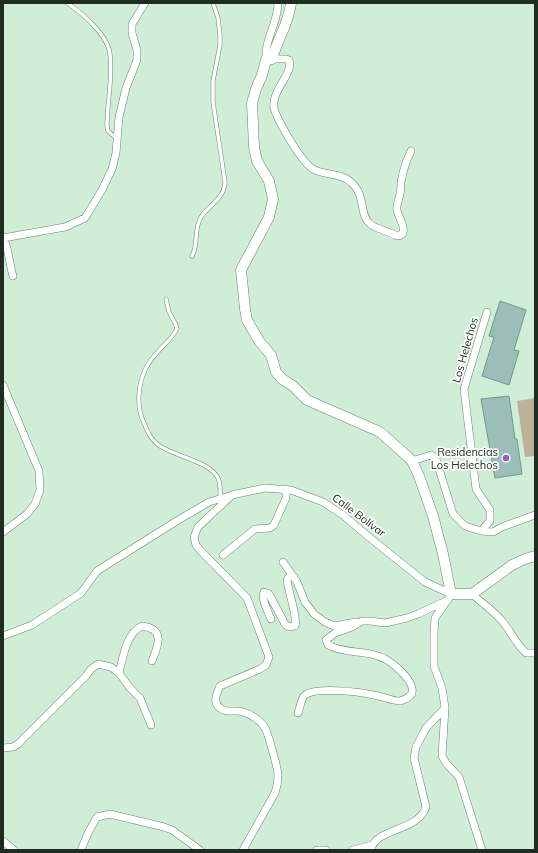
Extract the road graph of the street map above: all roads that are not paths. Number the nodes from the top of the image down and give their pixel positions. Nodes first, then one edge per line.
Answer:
1 (67, 3) edge
2 (145, 3) edge
3 (213, 3) edge
4 (278, 3) edge
5 (291, 3) edge
6 (269, 59) junction
7 (118, 140) junction
8 (411, 151) dead end
9 (3, 237) edge
10 (192, 256) dead end
11 (14, 276) dead end
12 (166, 300) dead end
13 (487, 312) dead end
14 (3, 385) edge
15 (412, 462) junction
16 (286, 490) junction
17 (232, 495) junction
18 (220, 499) junction
19 (535, 515) edge
20 (481, 531) junction
21 (3, 532) edge
22 (223, 555) dead end
23 (535, 556) edge
24 (283, 562) dead end
25 (294, 577) junction
26 (472, 594) junction
27 (449, 597) junction
28 (271, 619) dead end
29 (362, 621) junction
30 (3, 636) edge
31 (535, 653) edge
32 (152, 661) dead end
33 (119, 673) junction
34 (445, 708) junction
35 (298, 713) dead end
36 (151, 725) dead end
37 (3, 748) edge
38 (3, 841) edge
39 (371, 848) edge
40 (14, 850) edge
41 (81, 850) edge
42 (200, 850) edge
43 (243, 850) edge
44 (317, 850) edge
45 (326, 850) edge
46 (353, 850) edge
47 (482, 850) edge

1 - 7 lane
2 - 7 street
3 - 10 lane
4 - 6 street
5 - 6 street
6 - 8 street
6 - 15 street
7 - 9 street
9 - 11 street
12 - 18 lane
13 - 20 street, Los Helechos
14 - 21 street
15 - 20 street
15 - 27 street
16 - 17 street, Calle Bolívar
16 - 22 street
16 - 27 street, Calle Bolívar
17 - 18 street, Calle Bolívar
17 - 43 street
18 - 30 street, Calle Bolívar
19 - 20 street
23 - 26 street
24 - 25 street
25 - 28 street
25 - 29 street
26 - 27 street, Calle Bolívar
26 - 31 street
27 - 29 street
27 - 34 street
29 - 35 street
32 - 33 street
33 - 36 street
33 - 37 street
34 - 39 street
34 - 47 street
38 - 40 street
39 - 46 street
41 - 42 street
44 - 45 street

